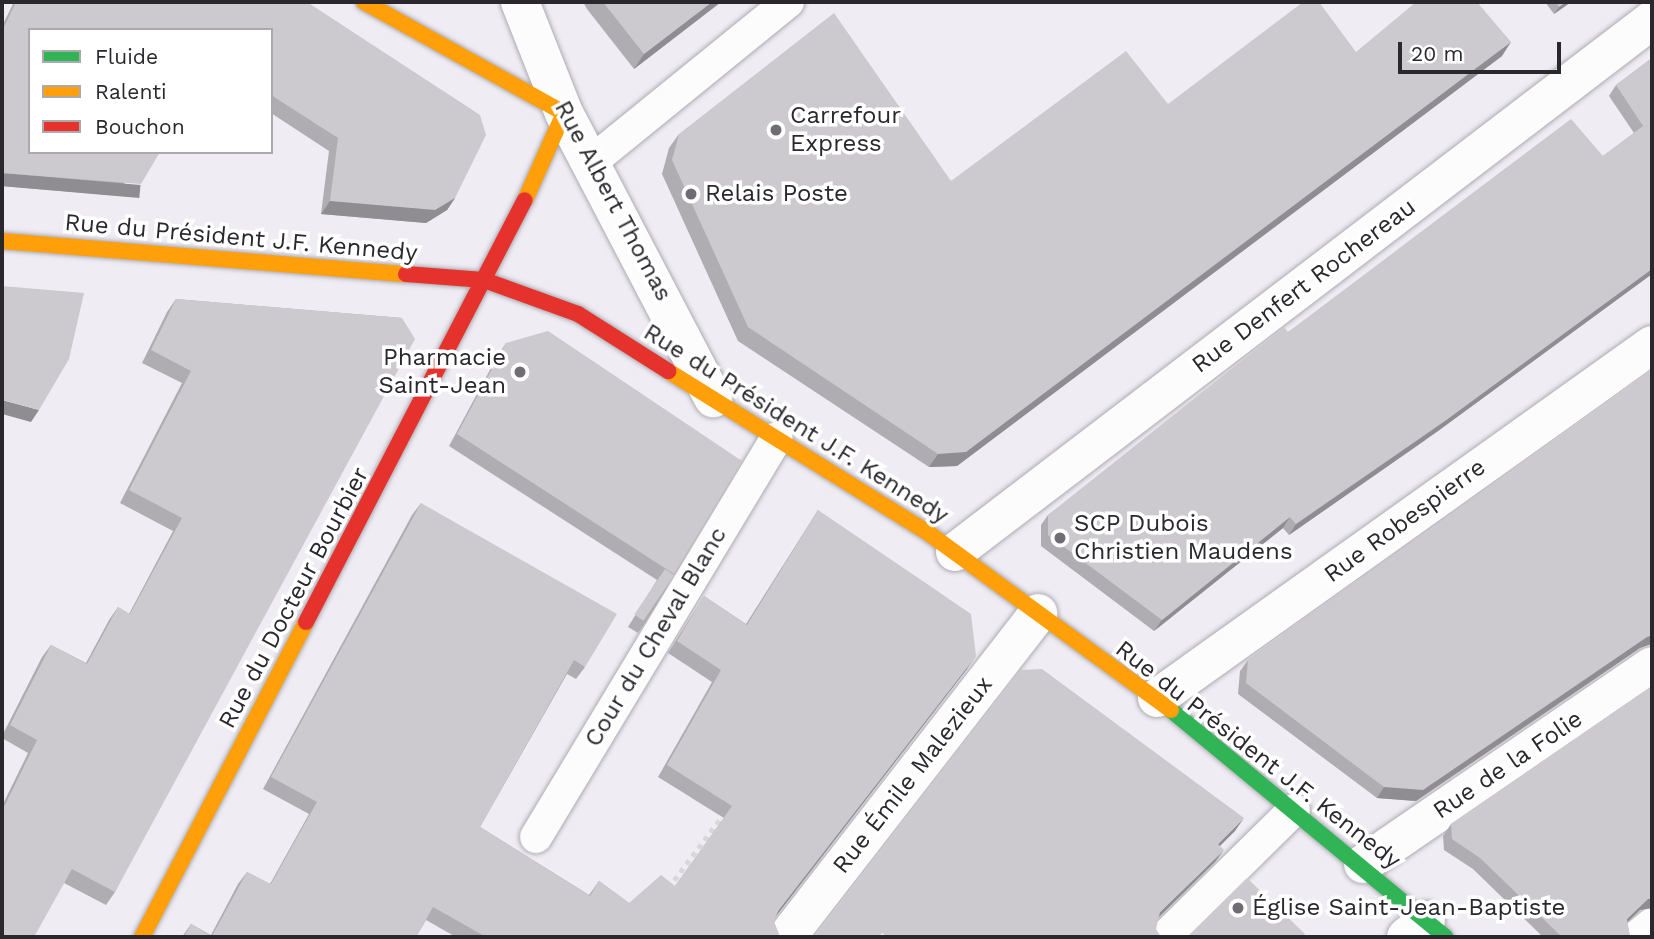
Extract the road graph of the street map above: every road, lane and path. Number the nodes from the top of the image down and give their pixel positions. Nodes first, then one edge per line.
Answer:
1 (364, 2) edge
2 (520, 2) edge
3 (788, 2) edge
4 (1652, 20) edge
5 (564, 113) junction
6 (591, 162) junction
7 (2, 241) edge
8 (484, 279) junction
9 (1652, 345) edge
10 (713, 398) junction
11 (777, 438) junction
12 (955, 552) junction
13 (1038, 613) junction
14 (1652, 666) edge
15 (1157, 698) junction
16 (734, 800) edge
17 (1294, 810) junction
18 (536, 837) dead end
19 (1363, 864) junction
20 (660, 900) edge
21 (1652, 924) edge
22 (1426, 932) edge
23 (142, 937) edge
24 (787, 937) edge
25 (1165, 937) edge
26 (1636, 937) edge

1 - 5 main road
2 - 5 street, Rue Albert Thomas
3 - 6 lane
4 - 12 street, Rue Denfert Rochereau
5 - 6 street, Rue Albert Thomas
5 - 8 main road, Rue du Docteur Bourbier
6 - 10 street, Rue Albert Thomas
7 - 8 main road, Rue du Président J.F. Kennedy
8 - 10 main road, Rue du Président J.F. Kennedy
8 - 23 main road, Rue du Docteur Bourbier
9 - 15 street, Rue Robespierre
10 - 11 main road, Rue du Président J.F. Kennedy
11 - 12 main road, Rue du Président J.F. Kennedy
11 - 18 lane, Cour du Cheval Blanc
12 - 13 main road, Rue du Président J.F. Kennedy
13 - 15 main road, Rue du Président J.F. Kennedy
13 - 24 street, Rue Émile Malezieux
14 - 19 street, Rue de la Folie
15 - 17 main road, Rue du Président J.F. Kennedy
16 - 20 path
17 - 19 main road, Rue du Président J.F. Kennedy
17 - 25 lane
19 - 22 main road, Rue du Président J.F. Kennedy
21 - 26 lane

